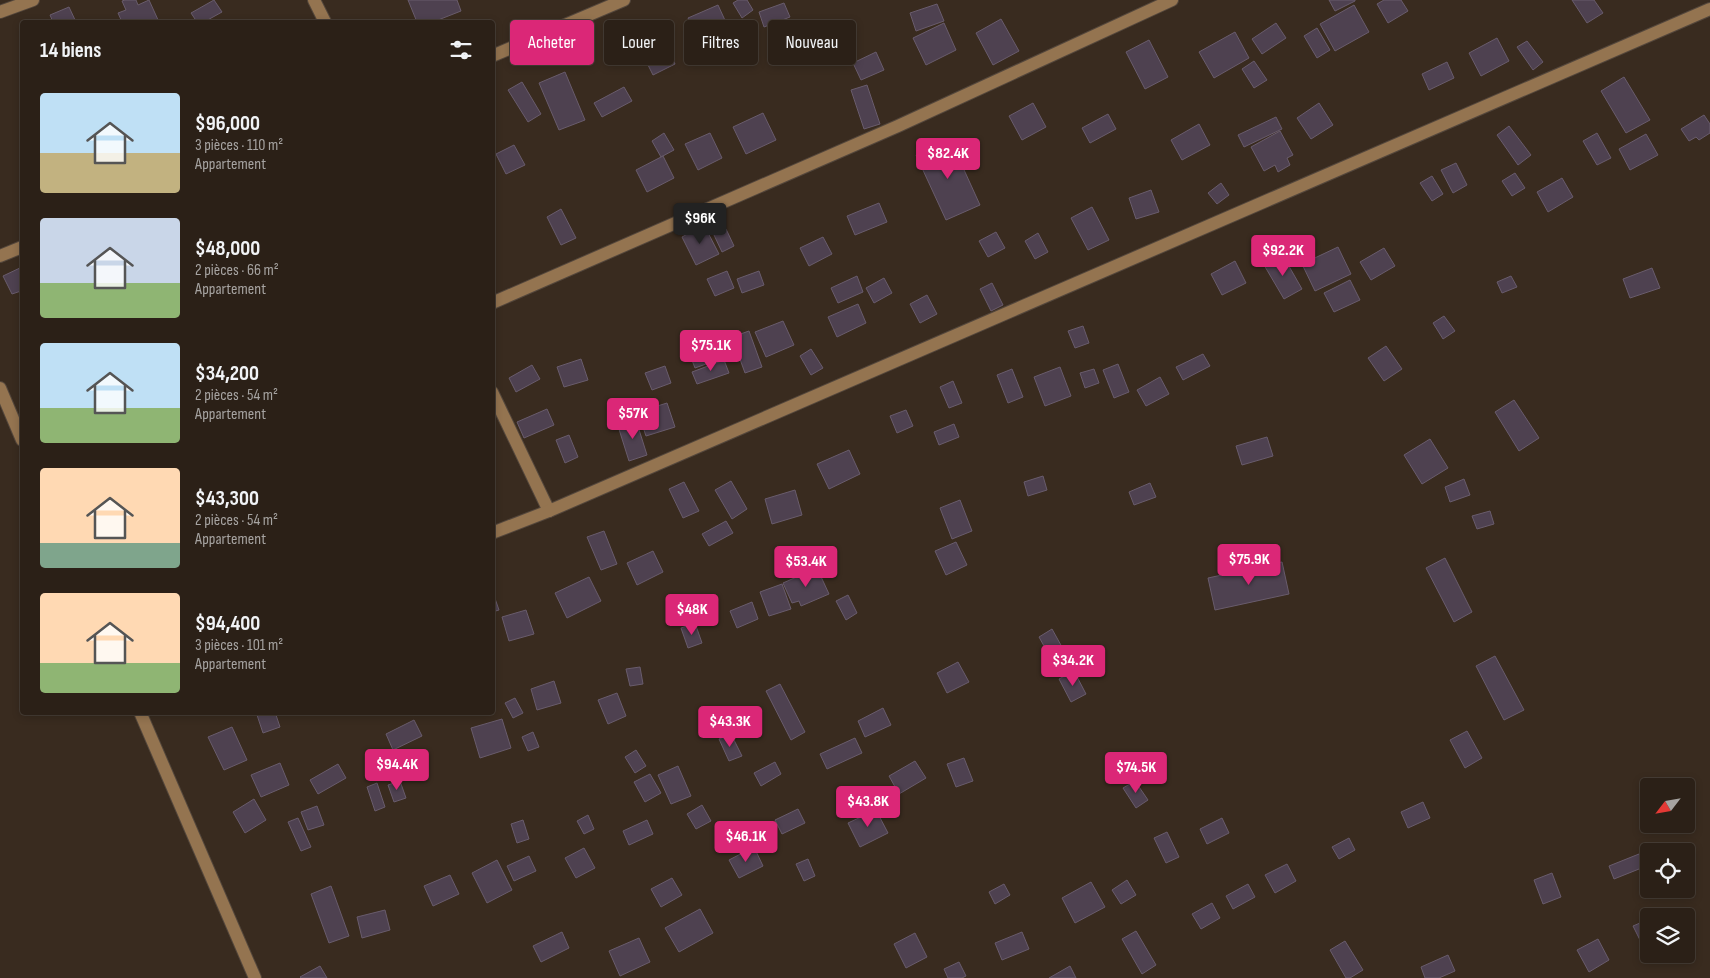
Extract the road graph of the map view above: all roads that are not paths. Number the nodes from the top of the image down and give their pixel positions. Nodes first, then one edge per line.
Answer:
1 (33, 0) edge
2 (314, 0) edge
3 (624, 0) edge
4 (1172, 0) edge
5 (1710, 8) edge
6 (0, 12) edge
7 (324, 20) edge
8 (495, 55) edge
9 (20, 248) edge
10 (0, 256) edge
11 (495, 302) edge
12 (0, 388) edge
13 (495, 398) edge
14 (20, 435) edge
15 (549, 511) junction
16 (495, 532) edge
17 (141, 715) edge
18 (255, 978) edge

1 - 6 street
2 - 7 street
3 - 8 street
4 - 11 street
5 - 15 street
9 - 10 street
12 - 14 street
13 - 15 street
15 - 16 street
17 - 18 street

